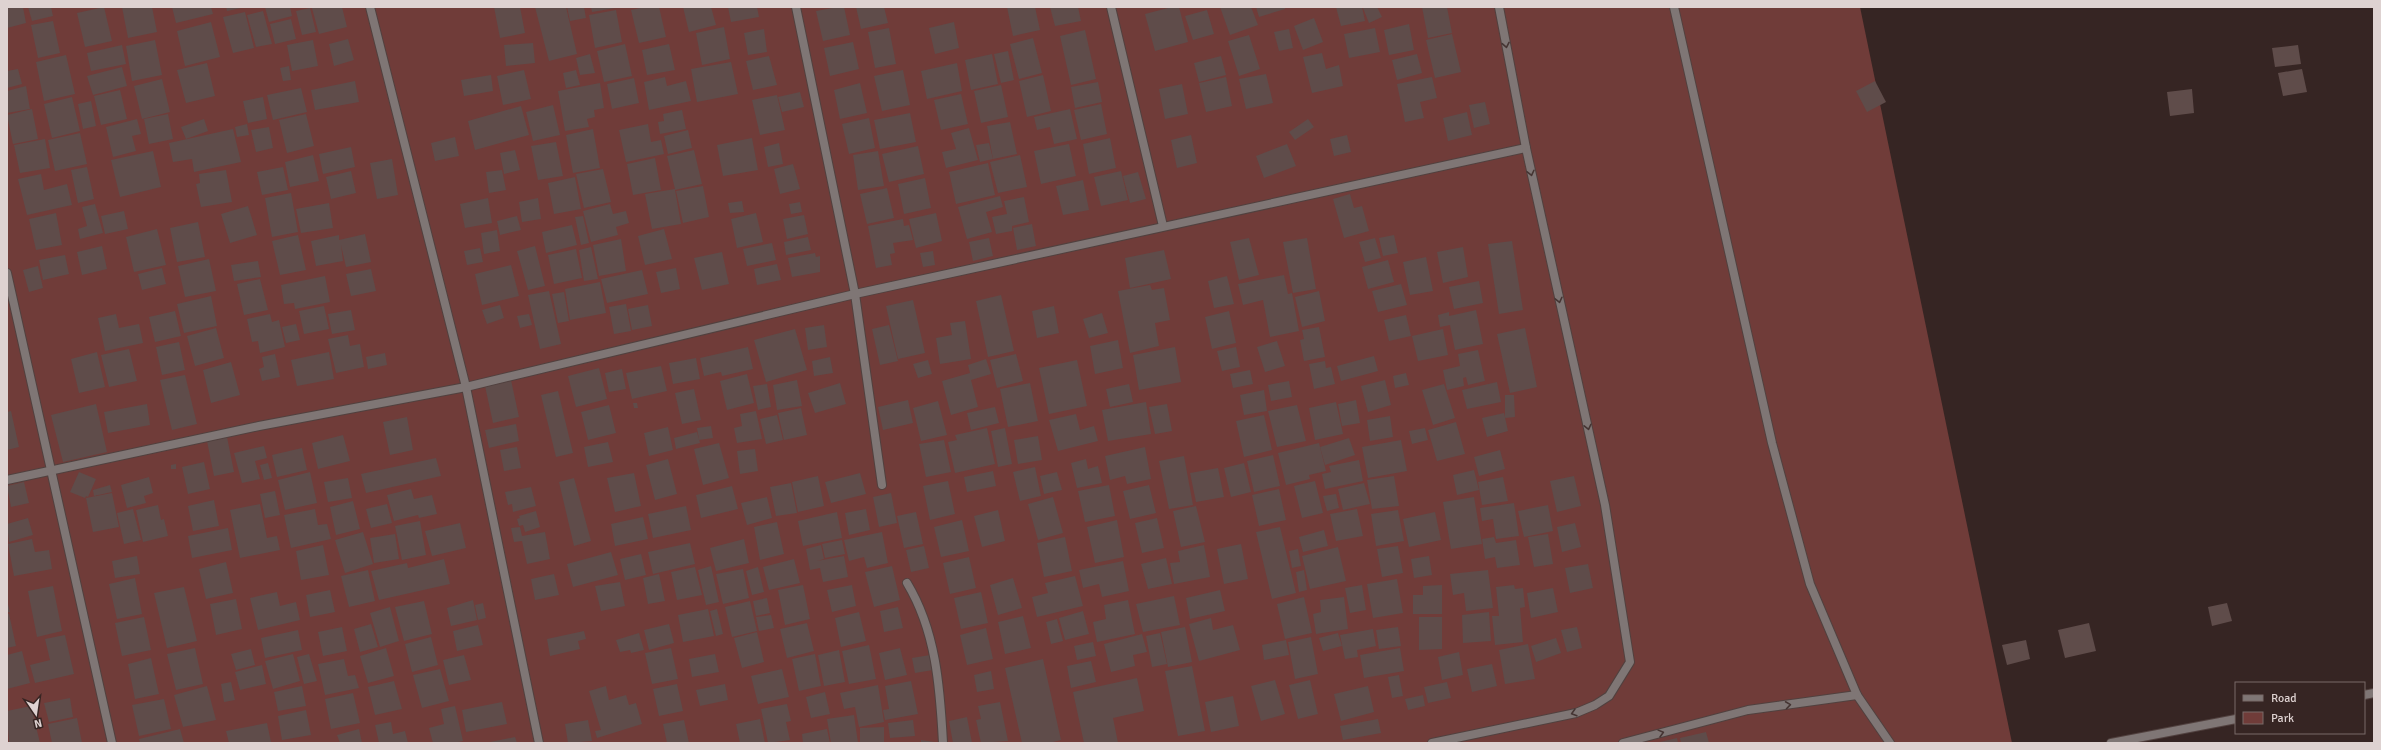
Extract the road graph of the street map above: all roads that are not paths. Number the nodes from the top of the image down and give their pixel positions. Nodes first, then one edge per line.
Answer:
1 (370, 7) edge
2 (796, 7) edge
3 (1111, 7) edge
4 (1499, 7) edge
5 (1674, 7) edge
6 (1526, 148) junction
7 (1162, 226) junction
8 (7, 273) edge
9 (855, 294) junction
10 (466, 387) junction
11 (52, 471) junction
12 (7, 480) edge
13 (882, 485) dead end
14 (907, 583) dead end
15 (1857, 695) junction
16 (2235, 719) edge
17 (112, 743) edge
18 (539, 743) edge
19 (943, 743) edge
20 (1432, 743) edge
21 (1623, 743) edge
22 (1890, 743) edge
23 (2111, 743) edge

1 - 10 street
2 - 9 street
3 - 7 street
4 -> 6 street
5 - 15 street
6 - 7 street
6 -> 20 street
7 - 9 street
8 - 11 street
9 - 10 street
9 - 13 street
10 - 11 street
10 - 18 street
11 - 12 street
11 - 17 street
14 - 19 street
21 -> 15 street
15 - 22 street
16 - 23 street

